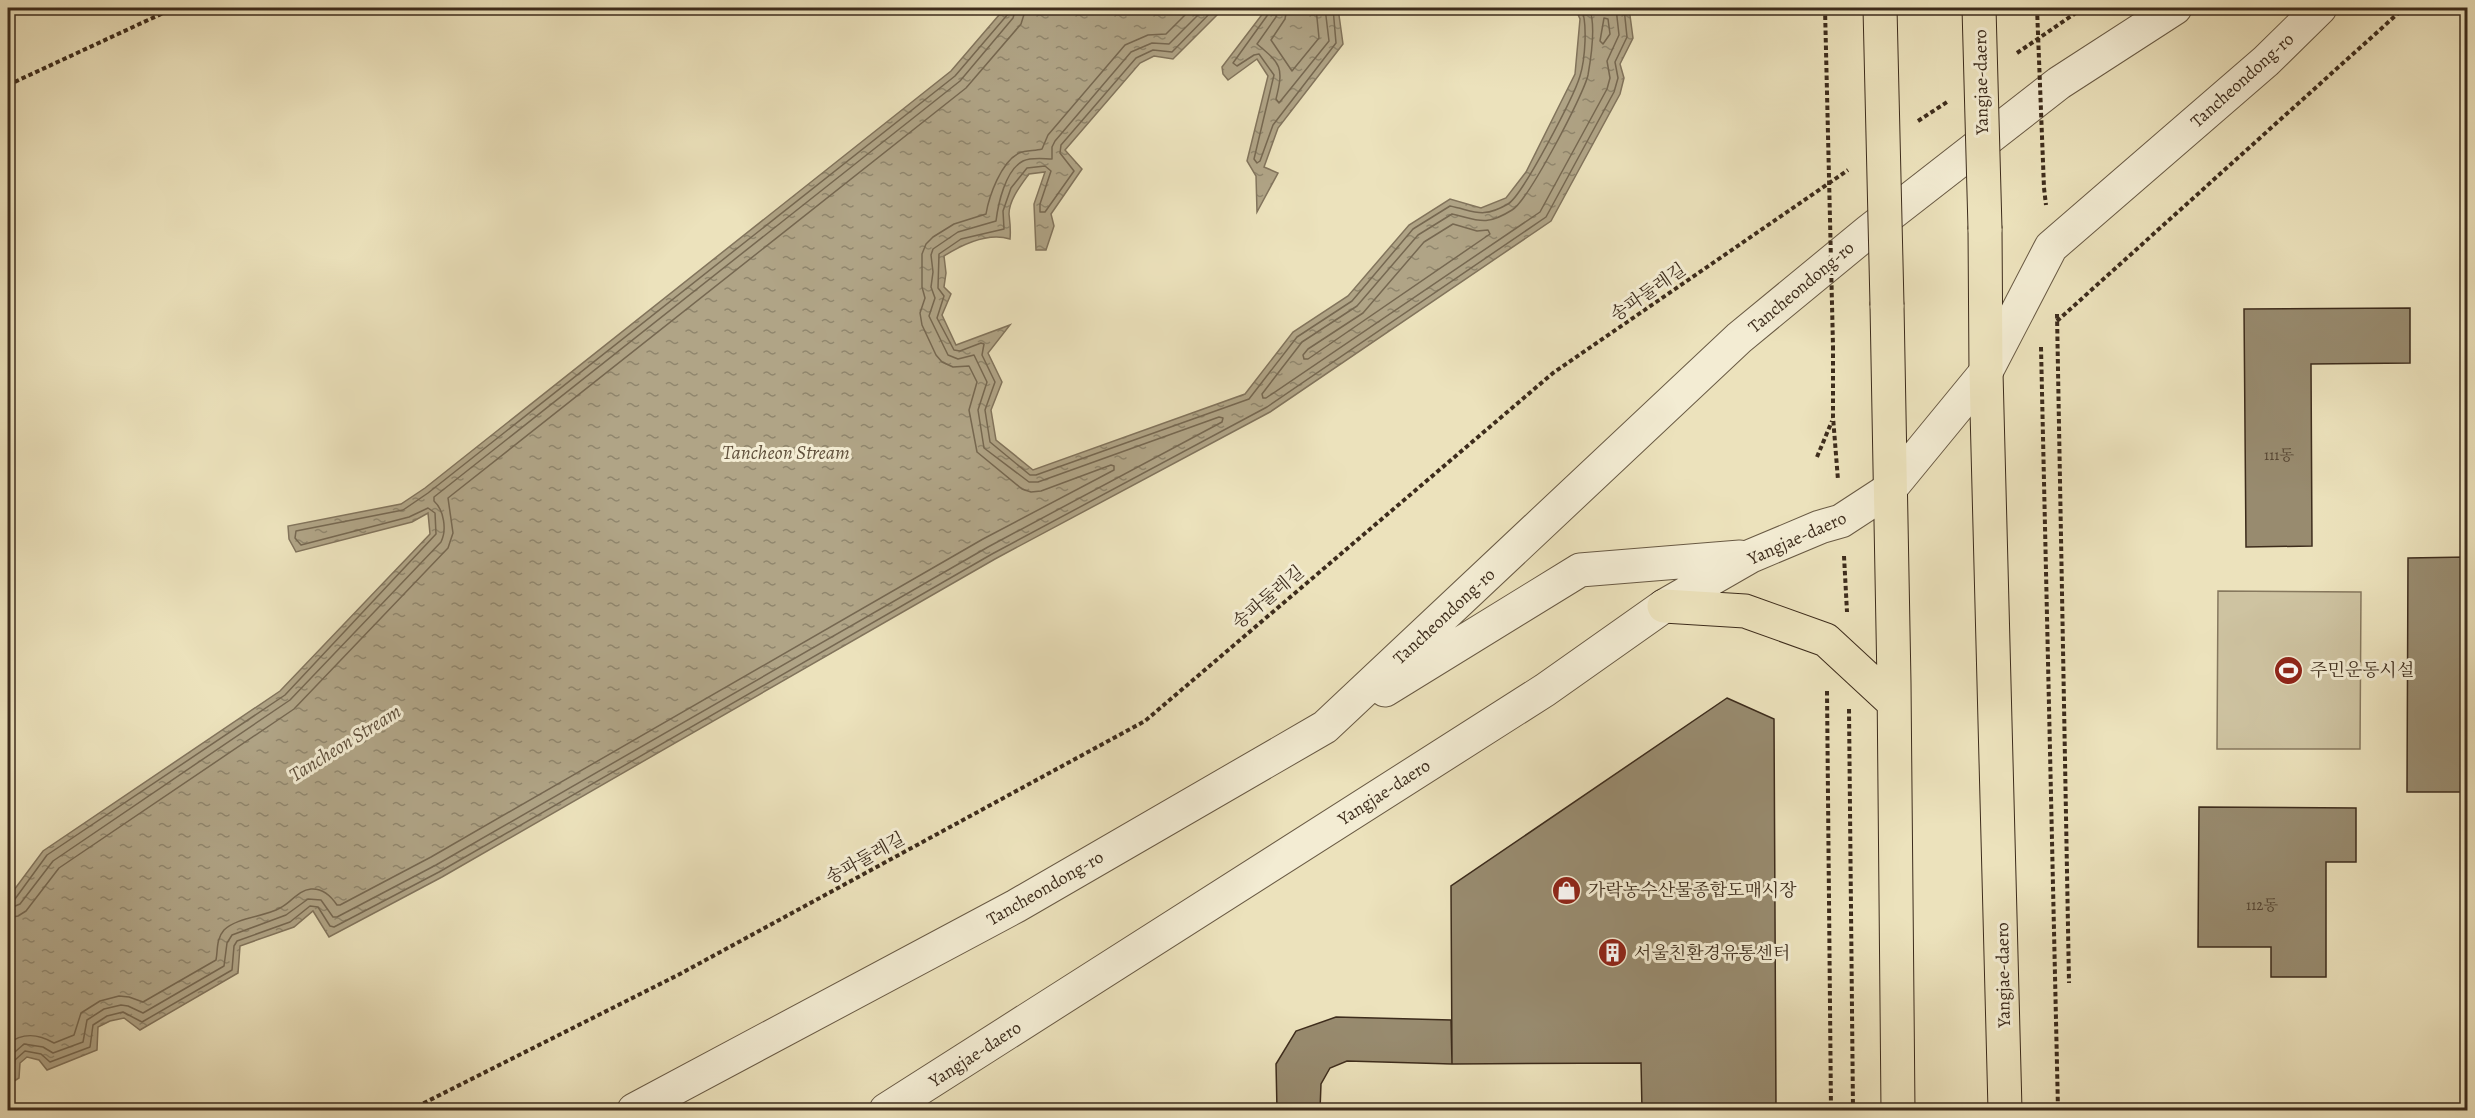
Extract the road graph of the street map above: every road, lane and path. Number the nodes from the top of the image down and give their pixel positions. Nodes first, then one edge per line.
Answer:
1 (174, 8) edge
2 (1825, 8) edge
3 (1880, 8) edge
4 (1979, 8) edge
5 (2037, 8) edge
6 (2083, 8) edge
7 (2175, 8) edge
8 (2320, 8) edge
9 (2404, 8) edge
10 (2014, 55) dead end
11 (8, 85) edge
12 (1956, 96) dead end
13 (1916, 123) dead end
14 (1857, 163) dead end
15 (2044, 188) dead end
16 (2056, 310) dead end
17 (2059, 320) junction
18 (2050, 328) dead end
19 (2041, 336) dead end
20 (1986, 372) junction
21 (1817, 457) dead end
22 (1890, 489) junction
23 (1751, 556) junction
24 (1664, 606) junction
25 (1837, 650) junction
26 (1894, 703) junction
27 (1325, 727) junction
28 (2069, 983) dead end
29 (410, 1110) edge
30 (634, 1110) edge
31 (885, 1110) edge
32 (1831, 1110) edge
33 (1853, 1110) edge
34 (1898, 1110) edge
35 (2005, 1110) edge
36 (2058, 1110) edge

1 - 11 path
2 - 21 path, bridge
3 - 22 main road, bridge
4 - 20 main road, Yangjae-daero, bridge
5 - 15 path, bridge
6 - 10 path
7 - 27 street, Tancheondong-ro
8 - 20 street, Tancheondong-ro
9 - 17 path
12 - 13 path
14 - 29 path, 송파둘레길
16 - 17 path
17 - 18 path
17 - 28 path
19 - 36 path
20 - 22 street, Yangjae-daero
20 - 35 main road, Yangjae-daero
22 - 23 street, Yangjae-daero
22 - 26 main road
23 - 24 street, Yangjae-daero
23 - 27 street
24 - 25 main road
24 - 31 street, Yangjae-daero
25 - 26 main road
25 - 32 path
25 - 33 path
26 - 34 main road
27 - 30 street, Tancheondong-ro

